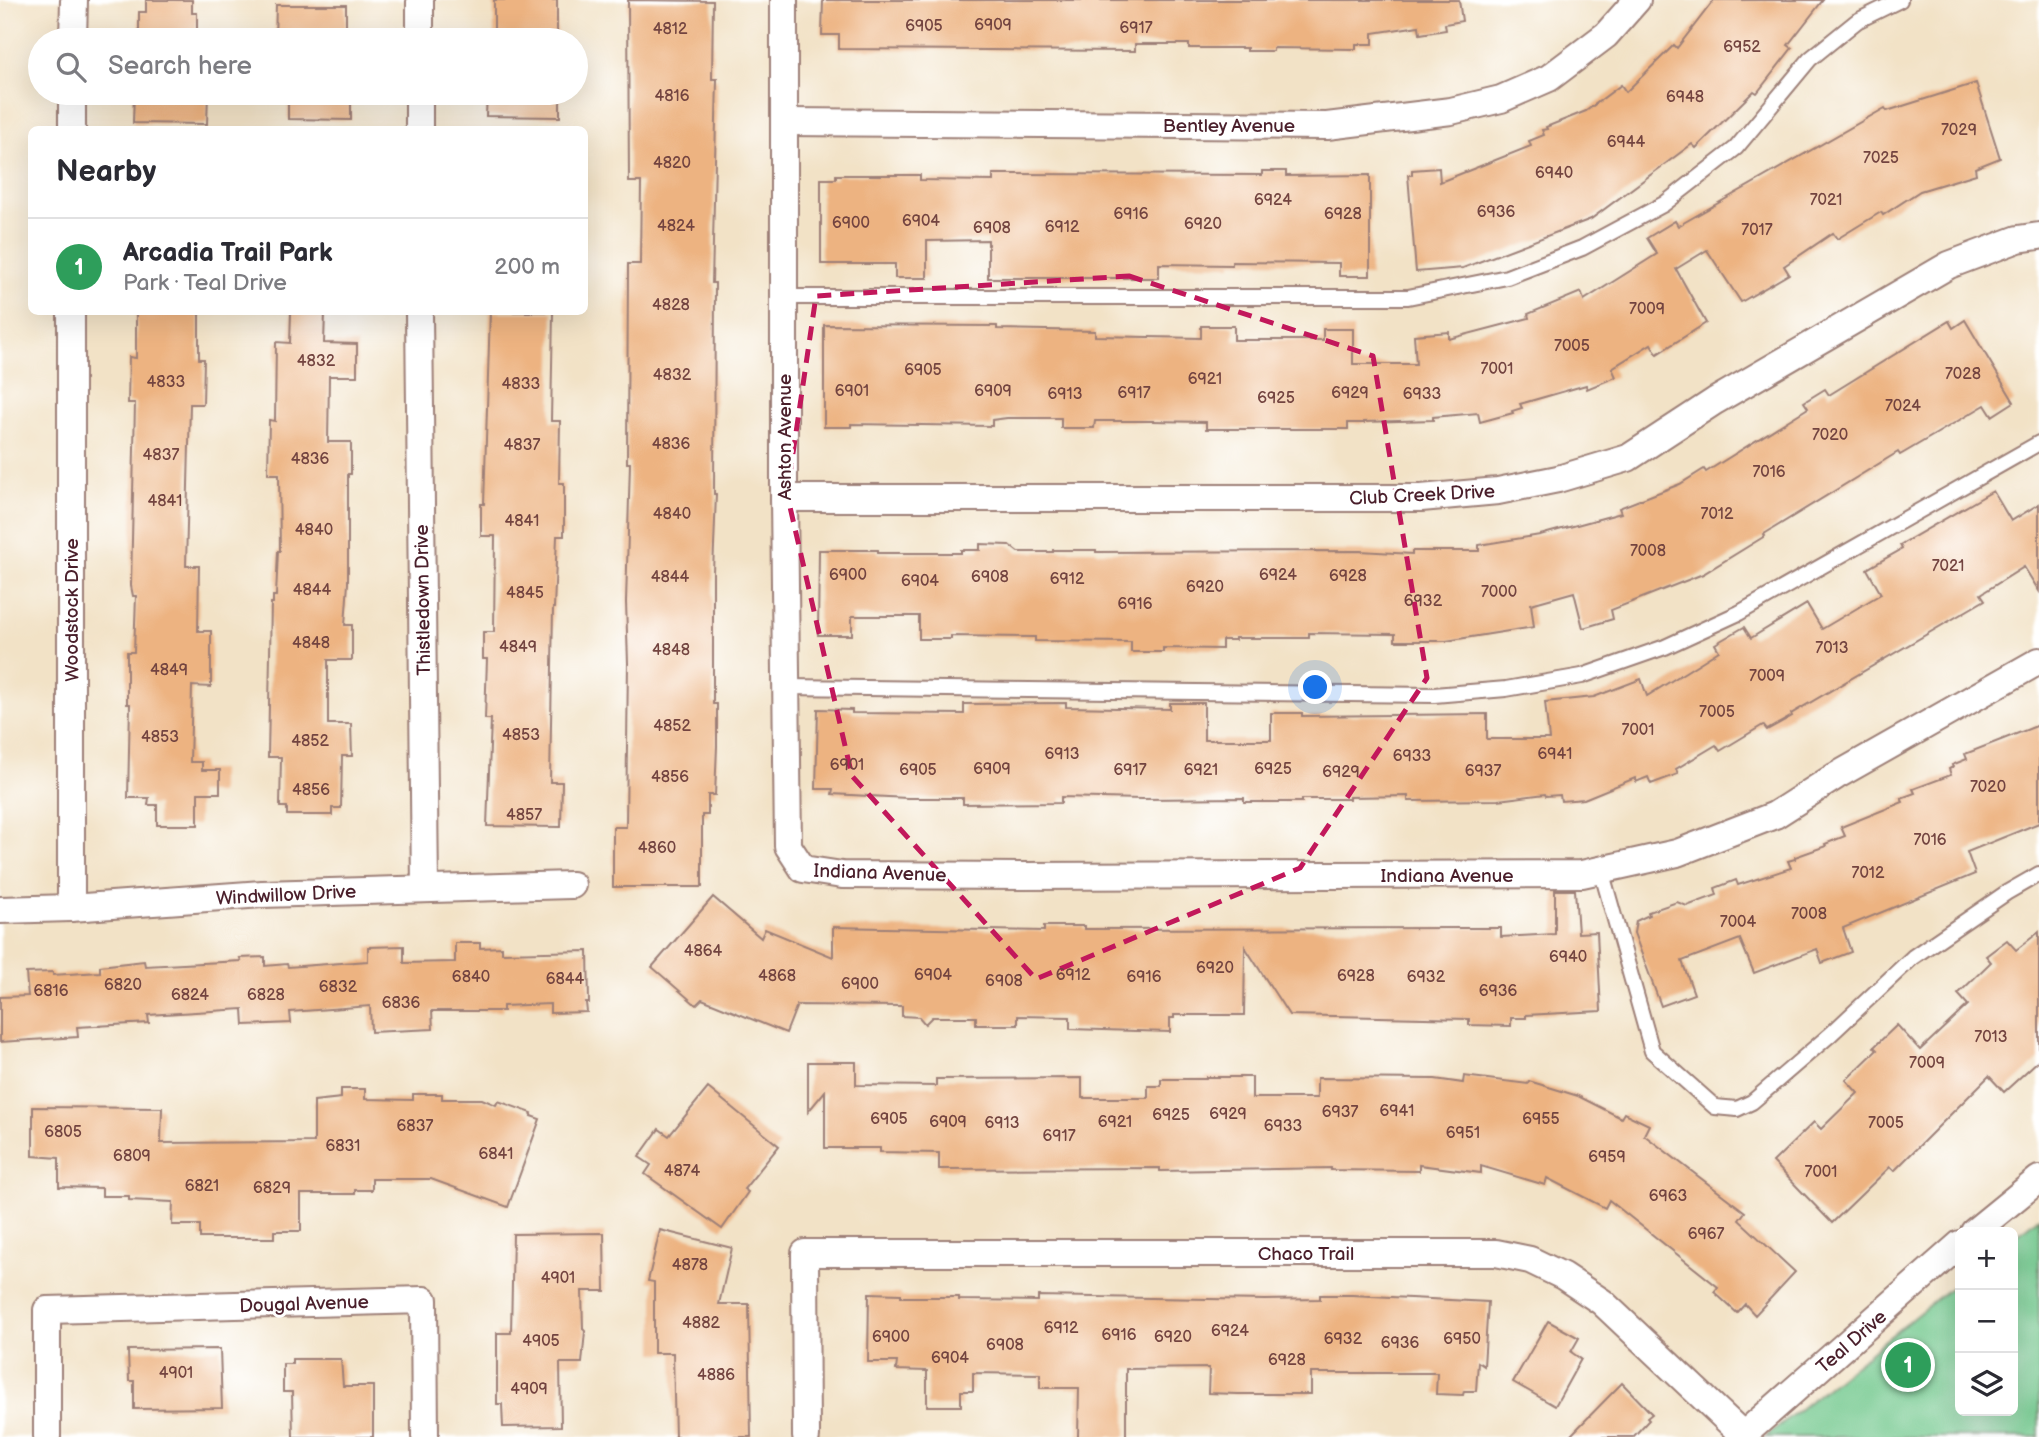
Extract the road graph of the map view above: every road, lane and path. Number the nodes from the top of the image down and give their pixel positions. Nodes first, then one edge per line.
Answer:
1 (74, 0) edge
2 (420, 0) edge
3 (784, 0) edge
4 (1637, 0) edge
5 (1900, 0) edge
6 (73, 28) edge
7 (420, 28) edge
8 (72, 105) edge
9 (419, 105) edge
10 (784, 122) junction
11 (72, 126) edge
12 (419, 126) edge
13 (2039, 236) edge
14 (784, 298) junction
15 (71, 315) edge
16 (419, 315) edge
17 (2039, 443) edge
18 (784, 498) junction
19 (2039, 661) edge
20 (786, 687) junction
21 (803, 869) joint
22 (1601, 870) junction
23 (2039, 874) edge
24 (572, 885) dead end
25 (425, 889) junction
26 (71, 908) junction
27 (0, 910) edge
28 (2039, 1179) edge
29 (1980, 1227) edge
30 (1955, 1248) edge
31 (1742, 1436) edge
32 (47, 1437) edge
33 (425, 1437) edge
34 (806, 1437) edge

1 - 6 street
2 - 7 street
3 - 10 street, Ashton Avenue
4 - 10 street, Bentley Avenue
5 - 14 lane
8 - 11 street
9 - 12 street
10 - 14 street, Ashton Avenue
13 - 18 street, Club Creek Drive
14 - 18 street, Ashton Avenue
15 - 26 street, Woodstock Drive
16 - 25 street, Thistledown Drive
17 - 20 lane
18 - 20 street, Ashton Avenue
19 - 22 street, Indiana Avenue
20 - 21 street, Ashton Avenue
21 - 22 street, Indiana Avenue
22 - 23 lane
24 - 25 street, Windwillow Drive
25 - 26 street, Windwillow Drive
26 - 27 street, Windwillow Drive
28 - 29 street
30 - 31 street, Teal Drive
31 - 34 street, Chaco Trail
32 - 33 street, Dougal Avenue

